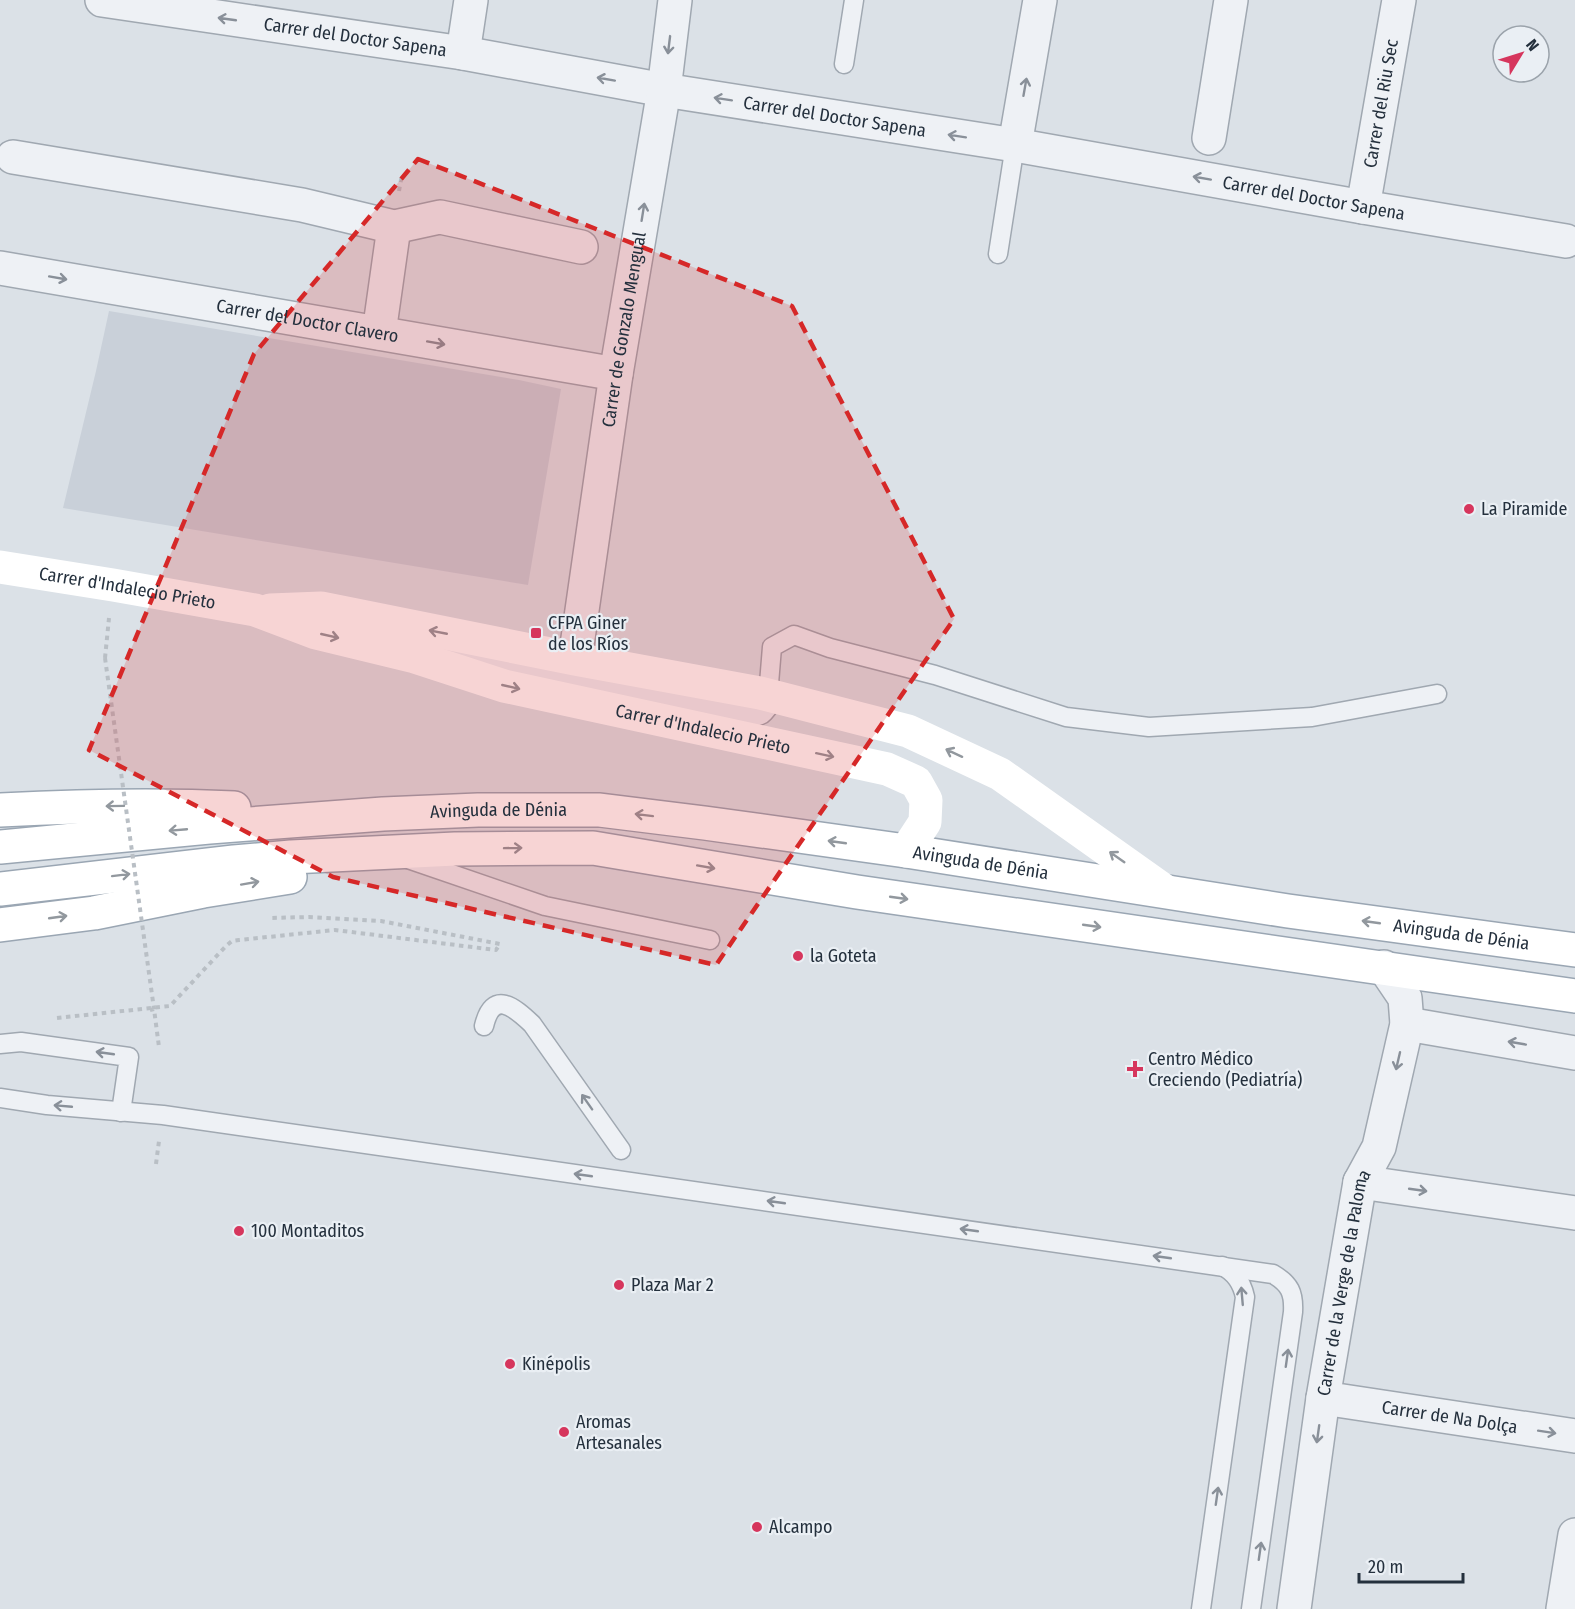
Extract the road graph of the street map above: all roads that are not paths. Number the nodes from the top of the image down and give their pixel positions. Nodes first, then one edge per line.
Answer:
1 (471, 0) edge
2 (675, 0) edge
3 (854, 0) edge
4 (1040, 0) edge
5 (1231, 0) edge
6 (1399, 0) edge
7 (114, 1) edge
8 (463, 53) junction
9 (844, 64) dead end
10 (664, 90) junction
11 (1209, 138) dead end
12 (1015, 145) junction
13 (13, 157) dead end
14 (1363, 207) junction
15 (394, 227) junction
16 (1566, 241) dead end
17 (581, 247) dead end
18 (998, 254) dead end
19 (0, 268) edge
20 (379, 333) junction
21 (616, 374) junction
22 (0, 567) edge
23 (255, 610) junction
24 (415, 657) junction
25 (575, 659) junction
26 (1437, 694) dead end
27 (768, 696) junction
28 (0, 810) edge
29 (383, 814) junction
30 (0, 847) edge
31 (454, 849) junction
32 (906, 851) junction
33 (404, 858) junction
34 (0, 889) edge
35 (1165, 891) junction
36 (0, 925) edge
37 (710, 939) dead end
38 (1575, 950) edge
39 (1384, 968) junction
40 (1575, 996) edge
41 (1407, 1024) junction
42 (484, 1026) dead end
43 (0, 1044) edge
44 (1575, 1053) edge
45 (0, 1098) edge
46 (121, 1112) junction
47 (621, 1150) dead end
48 (1360, 1182) junction
49 (1575, 1214) edge
50 (1220, 1265) junction
51 (1323, 1398) junction
52 (1575, 1436) edge
53 (1575, 1535) edge
54 (1201, 1609) edge
55 (1251, 1609) edge
56 (1294, 1609) edge
57 (1563, 1609) edge

1 - 8 street
2 -> 10 street, Carrer de Gonzalo Mengual
3 - 9 lane
12 -> 4 street
5 - 11 street
6 - 14 street, Carrer del Riu Sec
8 -> 7 street, Carrer del Doctor Sapena
10 -> 8 street, Carrer del Doctor Sapena
12 -> 10 street, Carrer del Doctor Sapena
21 -> 10 street, Carrer de Gonzalo Mengual
14 -> 12 street, Carrer del Doctor Sapena
12 - 18 lane
13 - 15 street
14 - 16 street, Carrer del Doctor Sapena
15 - 17 street
15 - 20 street
19 -> 20 street, Carrer del Doctor Clavero
20 -> 21 street, Carrer del Doctor Clavero
21 - 25 street, Carrer de Gonzalo Mengual
22 - 23 main road, Carrer d'Indalecio Prieto
23 -> 24 main road, Carrer d'Indalecio Prieto
25 -> 23 main road, Carrer d'Indalecio Prieto
24 - 27 street, Carrer d'Indalecio Prieto
24 -> 32 main road, Carrer d'Indalecio Prieto
25 - 27 main road, Carrer d'Indalecio Prieto
26 - 27 lane
35 -> 27 main road, Carrer d'Indalecio Prieto
29 -> 28 main road, Avinguda de Dénia
29 -> 30 main road, Avinguda de Dénia
32 -> 29 main road, Avinguda de Dénia
31 - 33 main road, Avinguda de Dénia
34 -> 31 main road, Avinguda de Dénia
31 -> 39 main road, Avinguda de Dénia
32 - 35 main road, Avinguda de Dénia
36 -> 33 main road, Avinguda de Dénia
33 - 37 lane
38 -> 35 main road, Avinguda de Dénia
39 - 40 main road, Avinguda de Dénia
39 - 41 street, Carrer de la Verge de la Paloma
44 -> 41 street
41 -> 48 street, Carrer de la Verge de la Paloma
47 -> 42 lane
46 -> 43 lane
46 -> 45 lane
50 -> 46 lane
48 -> 49 street
48 - 51 street, Carrer de la Verge de la Paloma
54 -> 50 lane
55 -> 50 lane
51 -> 52 street, Carrer de Na Dolça
51 -> 56 street, Carrer de la Verge de la Paloma
53 - 57 street

